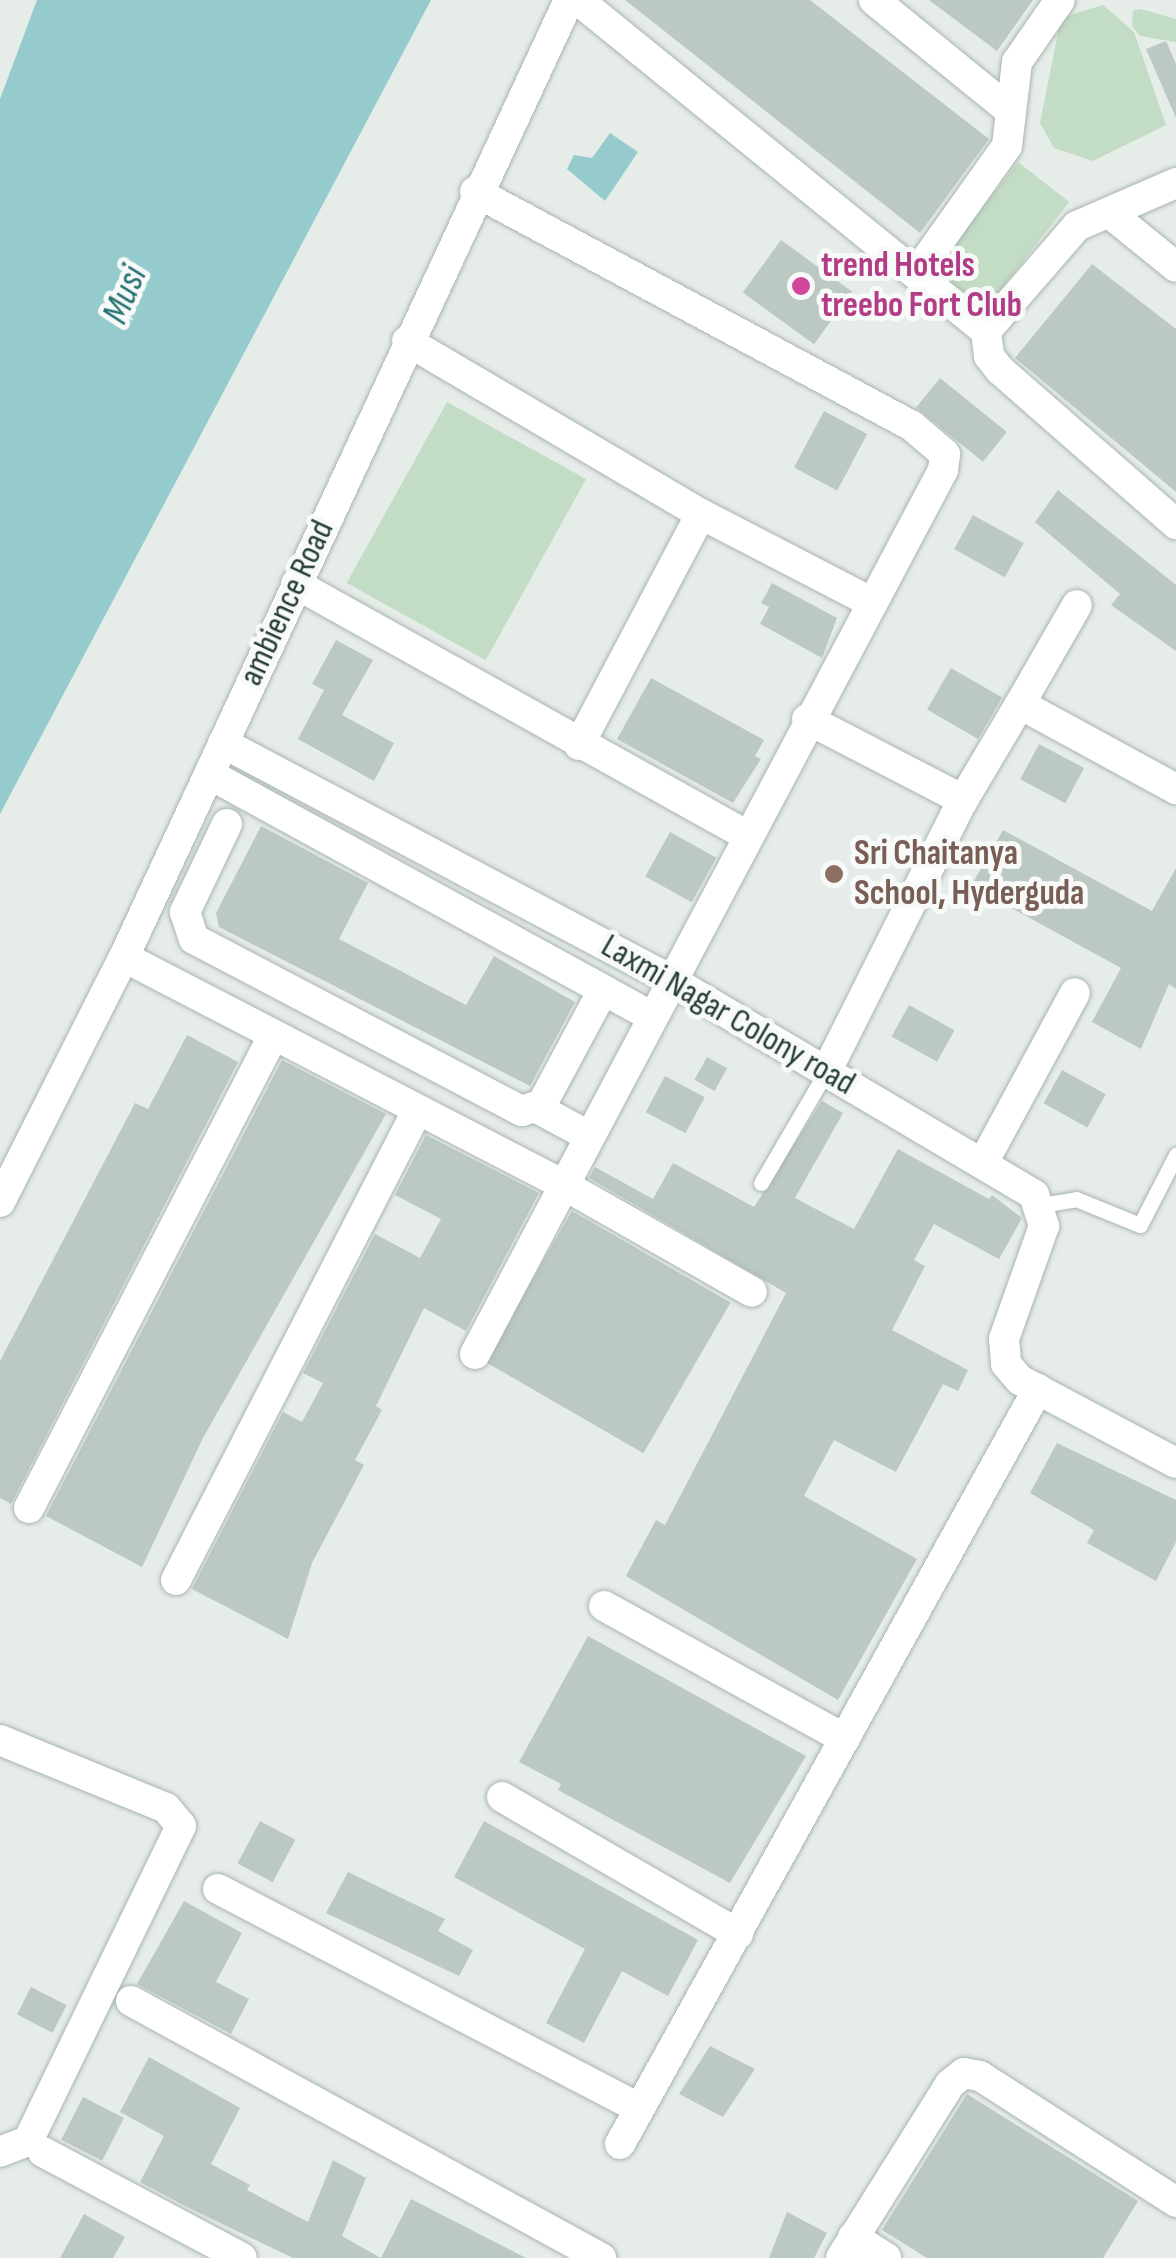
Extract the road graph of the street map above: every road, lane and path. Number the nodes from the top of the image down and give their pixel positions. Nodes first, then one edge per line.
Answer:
1 (568, 0) edge
2 (578, 0) edge
3 (874, 0) edge
4 (1060, 0) edge
5 (1008, 109) junction
6 (1176, 183) edge
7 (475, 192) junction
8 (1112, 215) junction
9 (1176, 267) edge
10 (916, 274) junction
11 (986, 331) junction
12 (407, 341) junction
13 (701, 514) junction
14 (1176, 524) edge
15 (296, 584) junction
16 (869, 601) junction
17 (1077, 604) dead end
18 (1020, 704) junction
19 (807, 720) junction
20 (223, 742) junction
21 (578, 745) junction
22 (208, 774) junction
23 (1176, 789) edge
24 (963, 800) junction
25 (227, 824) dead end
26 (746, 835) junction
27 (124, 957) junction
28 (671, 980) junction
29 (603, 990) junction
30 (1075, 993) dead end
31 (651, 1016) junction
32 (273, 1036) junction
33 (827, 1070) junction
34 (537, 1108) junction
35 (416, 1113) junction
36 (587, 1135) junction
37 (1176, 1155) edge
38 (983, 1164) junction
39 (760, 1183) dead end
40 (564, 1186) junction
41 (0, 1202) edge
42 (1040, 1205) junction
43 (752, 1292) dead end
44 (475, 1354) dead end
45 (1038, 1389) junction
46 (1176, 1464) edge
47 (28, 1508) dead end
48 (176, 1580) dead end
49 (604, 1606) dead end
50 (845, 1739) junction
51 (0, 1740) edge
52 (502, 1797) dead end
53 (218, 1889) dead end
54 (738, 1934) junction
55 (132, 2002) dead end
56 (638, 2108) junction
57 (620, 2144) dead end
58 (0, 2152) edge
59 (43, 2152) dead end
60 (1176, 2202) edge
61 (847, 2248) edge
62 (568, 2250) edge
63 (242, 2258) edge
64 (602, 2258) edge
65 (886, 2258) edge

1 - 7 street, ambience Road
2 - 10 street
3 - 5 street
4 - 5 street
5 - 10 street
6 - 8 street
7 - 12 street, ambience Road
7 - 16 street
8 - 9 street
8 - 11 street
10 - 11 street
11 - 14 street
12 - 13 street
12 - 15 street, ambience Road
13 - 16 street
13 - 21 street
15 - 20 street, ambience Road
15 - 21 street
16 - 19 street
17 - 18 street
18 - 23 street
18 - 24 street
19 - 24 street
19 - 26 street
20 - 22 street, ambience Road
20 - 28 street, Laxmi Nagar Colony road
21 - 26 street
22 - 27 street, ambience Road
22 - 29 street
24 - 33 street
25 - 34 street
26 - 28 street
27 - 32 street
27 - 41 street, ambience Road
28 - 31 street
28 - 33 street, Laxmi Nagar Colony road
29 - 31 street
29 - 34 street
30 - 38 street
31 - 36 street
32 - 35 street
32 - 47 street
33 - 38 street, Laxmi Nagar Colony road
33 - 39 lane
34 - 36 street
35 - 40 street
35 - 48 street
36 - 40 street
37 - 42 lane
38 - 42 street, Laxmi Nagar Colony road
40 - 43 street
40 - 44 street
42 - 45 street
45 - 46 street
45 - 50 street
49 - 50 street
50 - 54 street
51 - 58 street
52 - 54 street
53 - 56 street
54 - 56 street
55 - 62 street
56 - 57 street
59 - 63 street
60 - 61 street
61 - 65 street
62 - 64 street

